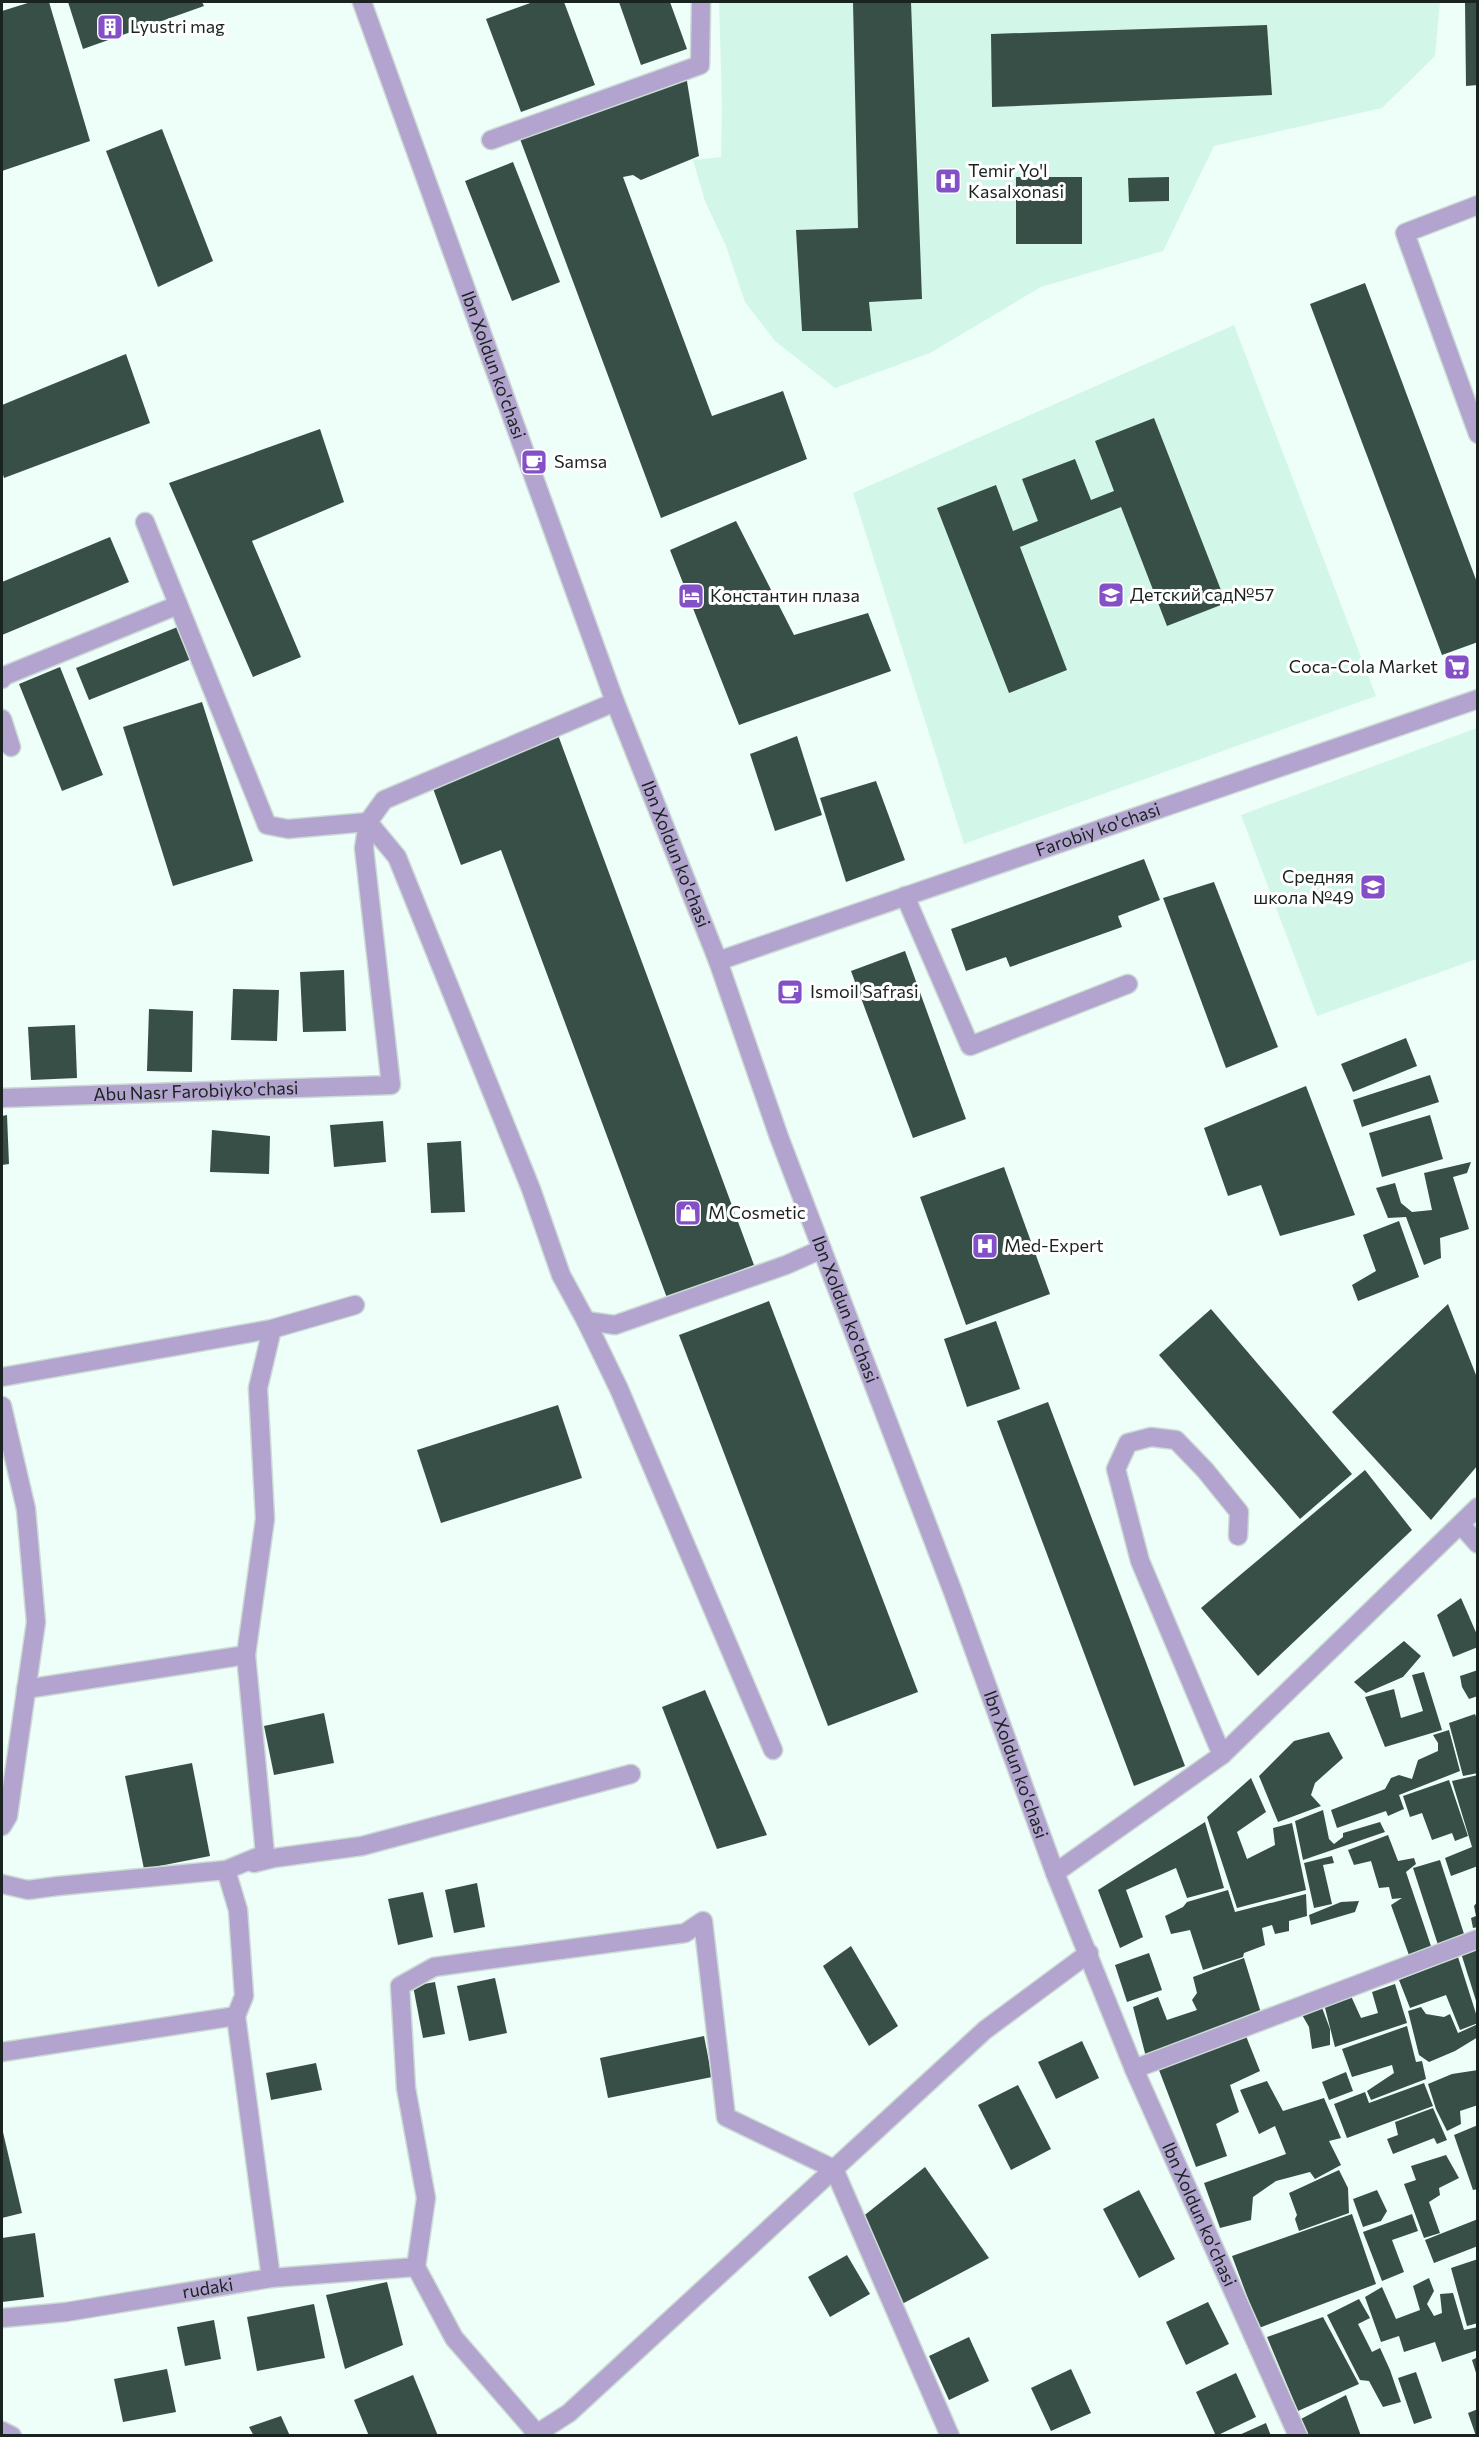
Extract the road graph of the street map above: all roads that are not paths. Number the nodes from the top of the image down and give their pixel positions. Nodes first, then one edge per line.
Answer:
1 (362, 2) edge
2 (701, 2) edge
3 (491, 140) dead end
4 (1478, 206) edge
5 (1478, 434) edge
6 (145, 522) dead end
7 (178, 605) junction
8 (2, 679) edge
9 (1478, 699) edge
10 (615, 702) junction
11 (2, 719) edge
12 (11, 747) dead end
13 (368, 822) junction
14 (906, 896) junction
15 (718, 961) junction
16 (1128, 984) dead end
17 (2, 1098) edge
18 (822, 1249) junction
19 (355, 1305) dead end
20 (586, 1321) junction
21 (272, 1329) junction
22 (2, 1377) edge
23 (2, 1406) edge
24 (1478, 1507) edge
25 (1461, 1525) junction
26 (1238, 1536) dead end
27 (1478, 1544) edge
28 (246, 1655) junction
29 (26, 1689) junction
30 (773, 1750) dead end
31 (1222, 1755) junction
32 (631, 1774) dead end
33 (2, 1826) edge
34 (226, 1870) junction
35 (1055, 1873) junction
36 (2, 1884) edge
37 (1478, 1939) edge
38 (1089, 1953) junction
39 (236, 2016) junction
40 (2, 2052) edge
41 (1134, 2069) junction
42 (834, 2169) junction
43 (416, 2267) junction
44 (271, 2278) junction
45 (2, 2318) edge
46 (2, 2432) edge
47 (536, 2435) edge
48 (12, 2436) edge
49 (950, 2436) edge
50 (1299, 2436) edge

1 - 10 street, Ibn Xoldun ko'chasi
2 - 3 street
4 - 5 street
6 - 7 street
7 - 8 street
7 - 13 street
9 - 14 street, Farobiy ko'chasi
10 - 13 street
10 - 15 street, Ibn Xoldun ko'chasi
11 - 12 street
13 - 17 street, Abu Nasr Farobiyko'chasi
13 - 20 street
14 - 15 street, Farobiy ko'chasi
14 - 16 street
15 - 18 street, Ibn Xoldun ko'chasi
18 - 20 street
18 - 35 street, Ibn Xoldun ko'chasi
19 - 21 street
20 - 30 street
21 - 22 street
21 - 28 street
23 - 29 street
24 - 25 street
25 - 27 street
25 - 31 street
26 - 31 street
28 - 29 street
28 - 34 street
29 - 33 street
31 - 35 street
32 - 34 street
34 - 36 street
34 - 39 street
35 - 38 street, Ibn Xoldun ko'chasi
37 - 41 street
38 - 41 street, Ibn Xoldun ko'chasi
38 - 42 street
39 - 40 street
39 - 44 street
41 - 50 street, Ibn Xoldun ko'chasi
42 - 43 street
42 - 47 street
42 - 49 street
43 - 44 street, rudaki
43 - 47 street
44 - 45 street, rudaki
46 - 48 street

